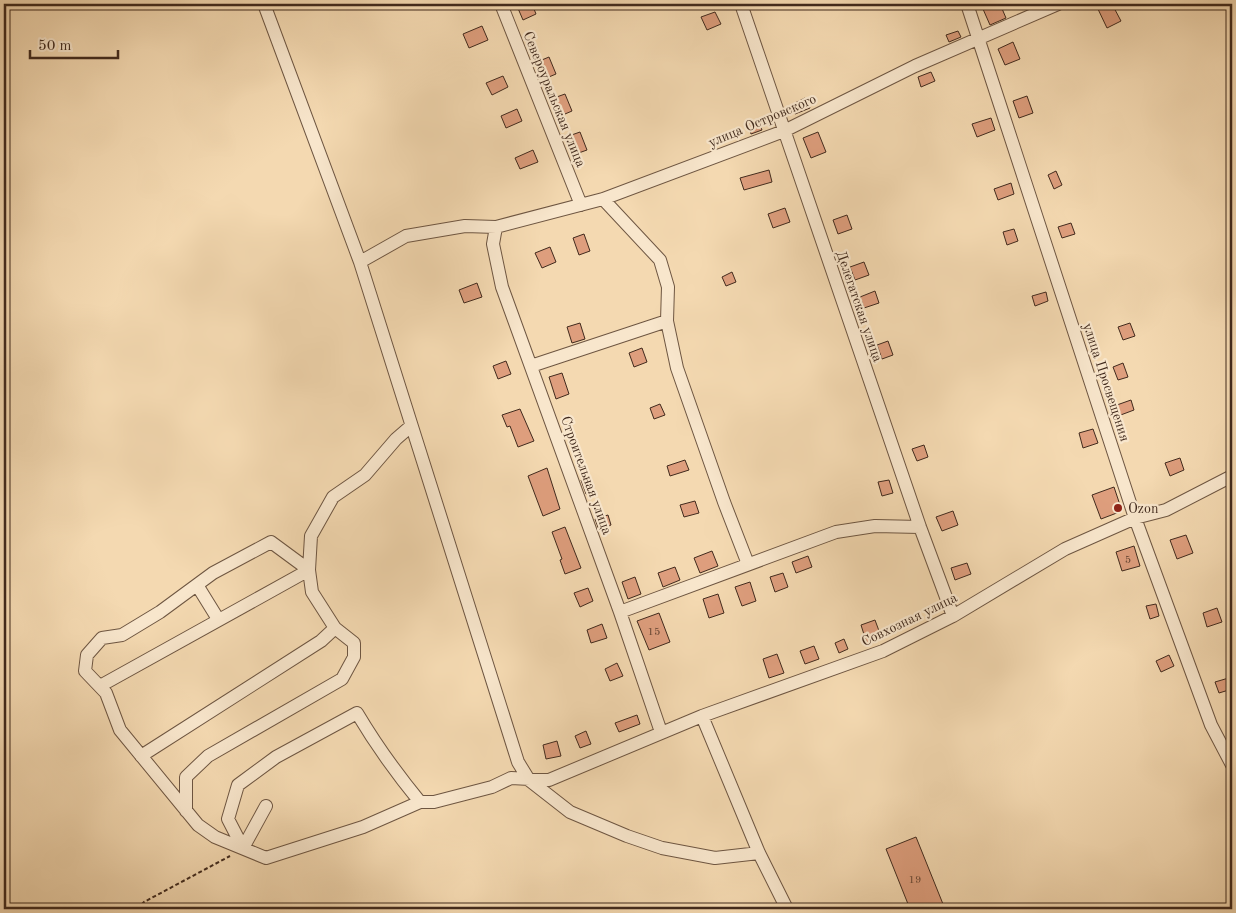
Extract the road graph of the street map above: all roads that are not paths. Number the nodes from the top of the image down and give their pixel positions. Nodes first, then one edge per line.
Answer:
1 (264, 4) edge
2 (501, 4) edge
3 (741, 4) edge
4 (967, 4) edge
5 (1058, 4) edge
6 (978, 38) junction
7 (784, 131) junction
8 (604, 199) junction
9 (581, 205) junction
10 (496, 228) junction
11 (360, 262) junction
12 (667, 321) junction
13 (531, 366) junction
14 (411, 426) junction
15 (1232, 476) edge
16 (1135, 518) junction
17 (920, 527) junction
18 (748, 564) junction
19 (309, 570) junction
20 (197, 585) junction
21 (620, 612) junction
22 (953, 616) junction
23 (218, 619) junction
24 (335, 628) junction
25 (100, 686) junction
26 (702, 716) junction
27 (661, 732) junction
28 (141, 756) junction
29 (1232, 765) edge
30 (529, 780) junction
31 (420, 802) junction
32 (266, 806) dead end
33 (186, 811) junction
34 (243, 848) junction
35 (759, 852) junction
36 (787, 909) edge

1 - 11 street
2 - 9 street, Североуральская улица
3 - 7 street, Делегатская улица
4 - 6 street, улица Просвещения
5 - 6 street, улица Островского
6 - 7 street, улица Островского
6 - 16 street, улица Просвещения
7 - 8 street, улица Островского
7 - 17 street, Делегатская улица
8 - 9 street, улица Островского
8 - 12 street
9 - 10 street, улица Островского
10 - 11 street, улица Островского
10 - 13 street, Строительная улица
11 - 14 street
12 - 13 street
12 - 18 street
13 - 21 street, Строительная улица
14 - 19 street
14 - 30 street
15 - 16 street, Совхозная улица
16 - 22 street, Совхозная улица
16 - 29 street, улица Просвещения
17 - 18 street
17 - 22 street, Делегатская улица
18 - 21 street
19 - 20 street
19 - 23 street
19 - 24 street
20 - 23 street
20 - 25 street, Совхозная улица
21 - 27 street, Строительная улица
22 - 26 street, Совхозная улица
23 - 25 street
24 - 28 street
24 - 33 street
25 - 28 street, Совхозная улица
26 - 27 street, Совхозная улица
26 - 35 street
27 - 30 street, Совхозная улица
28 - 33 street, Совхозная улица
30 - 31 street, Совхозная улица
30 - 35 street
31 - 34 street, Совхозная улица
31 - 34 street
32 - 34 street
33 - 34 street, Совхозная улица
35 - 36 street

